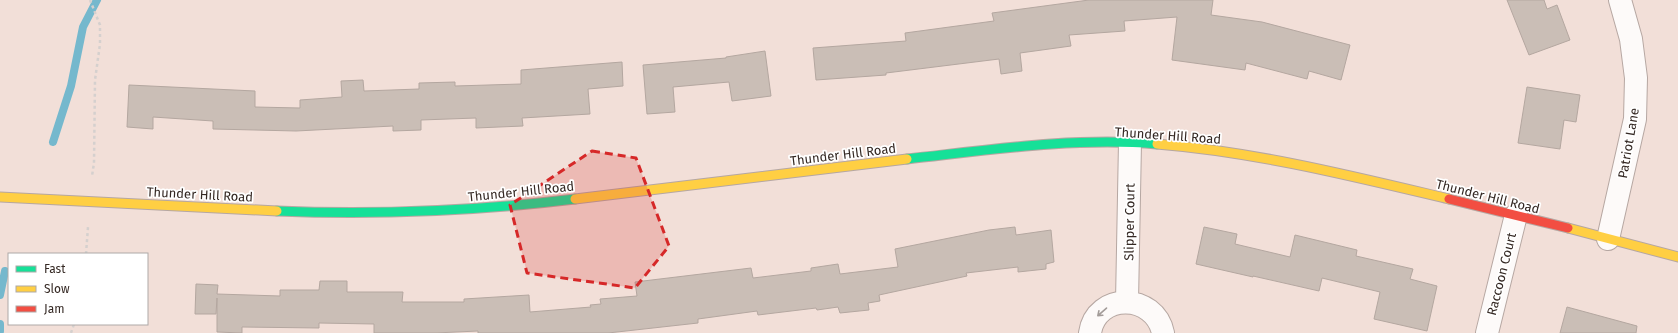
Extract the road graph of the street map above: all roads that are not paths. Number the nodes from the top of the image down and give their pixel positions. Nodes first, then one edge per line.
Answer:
1 (1620, 0) edge
2 (1130, 142) junction
3 (0, 197) edge
4 (1516, 215) junction
5 (1608, 239) junction
6 (1678, 257) edge
7 (1127, 302) junction
8 (1090, 333) edge
9 (1163, 333) edge
10 (1486, 333) edge

1 - 5 street, Patriot Lane
2 - 3 street, Thunder Hill Road
2 - 4 street, Thunder Hill Road
2 - 7 street, Slipper Court
4 - 5 street, Thunder Hill Road
4 - 10 street, Raccoon Court
5 - 6 street, Thunder Hill Road
7 -> 8 street
7 - 9 street

